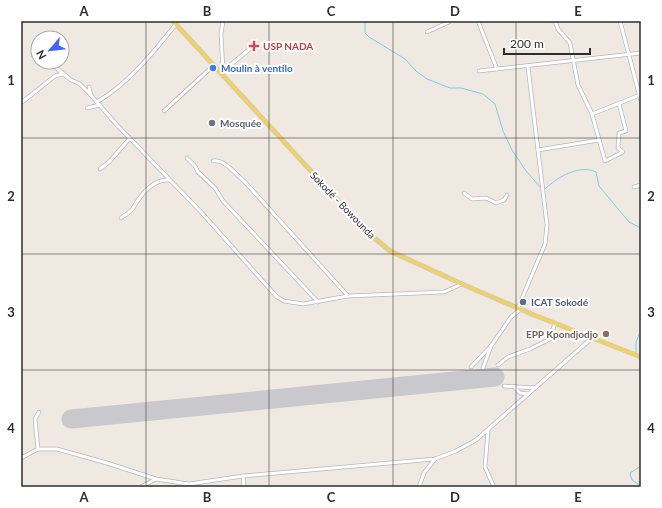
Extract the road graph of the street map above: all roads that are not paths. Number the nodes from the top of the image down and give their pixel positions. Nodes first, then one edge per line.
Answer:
1 (172, 21) edge
2 (224, 21) edge
3 (449, 21) edge
4 (478, 21) edge
5 (555, 21) edge
6 (620, 21) edge
7 (176, 24) junction
8 (427, 32) dead end
9 (251, 48) dead end
10 (641, 54) edge
11 (629, 55) junction
12 (575, 62) junction
13 (213, 66) junction
14 (528, 66) junction
15 (498, 69) junction
16 (59, 70) edge
17 (479, 71) dead end
18 (222, 73) junction
19 (65, 75) junction
20 (89, 86) dead end
21 (91, 95) junction
22 (640, 95) junction
23 (100, 99) dead end
24 (641, 101) edge
25 (21, 103) edge
26 (97, 103) junction
27 (620, 104) junction
28 (87, 108) dead end
29 (164, 111) dead end
30 (592, 114) junction
31 (130, 138) junction
32 (599, 140) junction
33 (538, 150) junction
34 (187, 158) dead end
35 (213, 161) dead end
36 (100, 169) dead end
37 (168, 180) junction
38 (641, 185) edge
39 (634, 188) dead end
40 (464, 193) dead end
41 (507, 195) dead end
42 (121, 218) dead end
43 (462, 284) junction
44 (348, 296) junction
45 (318, 302) junction
46 (519, 309) junction
47 (555, 323) junction
48 (592, 338) junction
49 (491, 346) junction
50 (641, 357) edge
51 (498, 365) dead end
52 (471, 367) dead end
53 (483, 368) dead end
54 (504, 386) dead end
55 (515, 388) junction
56 (534, 388) junction
57 (528, 394) junction
58 (39, 412) dead end
59 (488, 431) junction
60 (38, 449) junction
61 (21, 458) edge
62 (435, 459) junction
63 (243, 476) junction
64 (156, 479) junction
65 (150, 483) junction
66 (141, 487) edge
67 (148, 487) edge
68 (244, 487) edge
69 (419, 487) edge
70 (494, 487) edge

1 - 7 main road, Sokodé - Bowounda
2 - 18 street
3 - 8 street
4 - 15 street
5 - 12 street
6 - 11 street
7 - 13 main road, Sokodé - Bowounda
7 - 26 street
9 - 18 street
10 - 11 street
11 - 12 street
11 - 22 street
12 - 14 street
12 - 30 street
13 - 18 main road, Sokodé - Bowounda
13 - 29 street
14 - 15 street
14 - 33 street
15 - 17 street
16 - 19 street
18 - 43 main road, Sokodé - Bowounda
19 - 21 street
19 - 25 street
20 - 21 street
21 - 26 street
22 - 24 street
22 - 27 street
23 - 26 street
26 - 28 street
26 - 31 street
27 - 30 street
27 - 32 street
30 - 32 street
31 - 36 street
31 - 37 street
32 - 33 street
33 - 46 street
34 - 45 street
35 - 44 street
37 - 42 street
37 - 45 street
38 - 39 street
40 - 41 street
43 - 44 street
43 - 46 main road, Sokodé - Bowounda
44 - 45 street
46 - 47 main road, Sokodé - Bowounda
46 - 49 street
47 - 48 main road, Sokodé - Bowounda
47 - 51 street
48 - 50 main road, Sokodé - Bowounda
48 - 56 street
49 - 52 street
49 - 53 street
54 - 55 street
55 - 56 street
55 - 57 street
56 - 57 street
57 - 59 street
58 - 60 street
59 - 62 street
59 - 70 street
60 - 61 street
60 - 64 street
62 - 63 street
62 - 69 street
63 - 64 street
63 - 68 street
64 - 65 street
65 - 66 street
65 - 67 street

